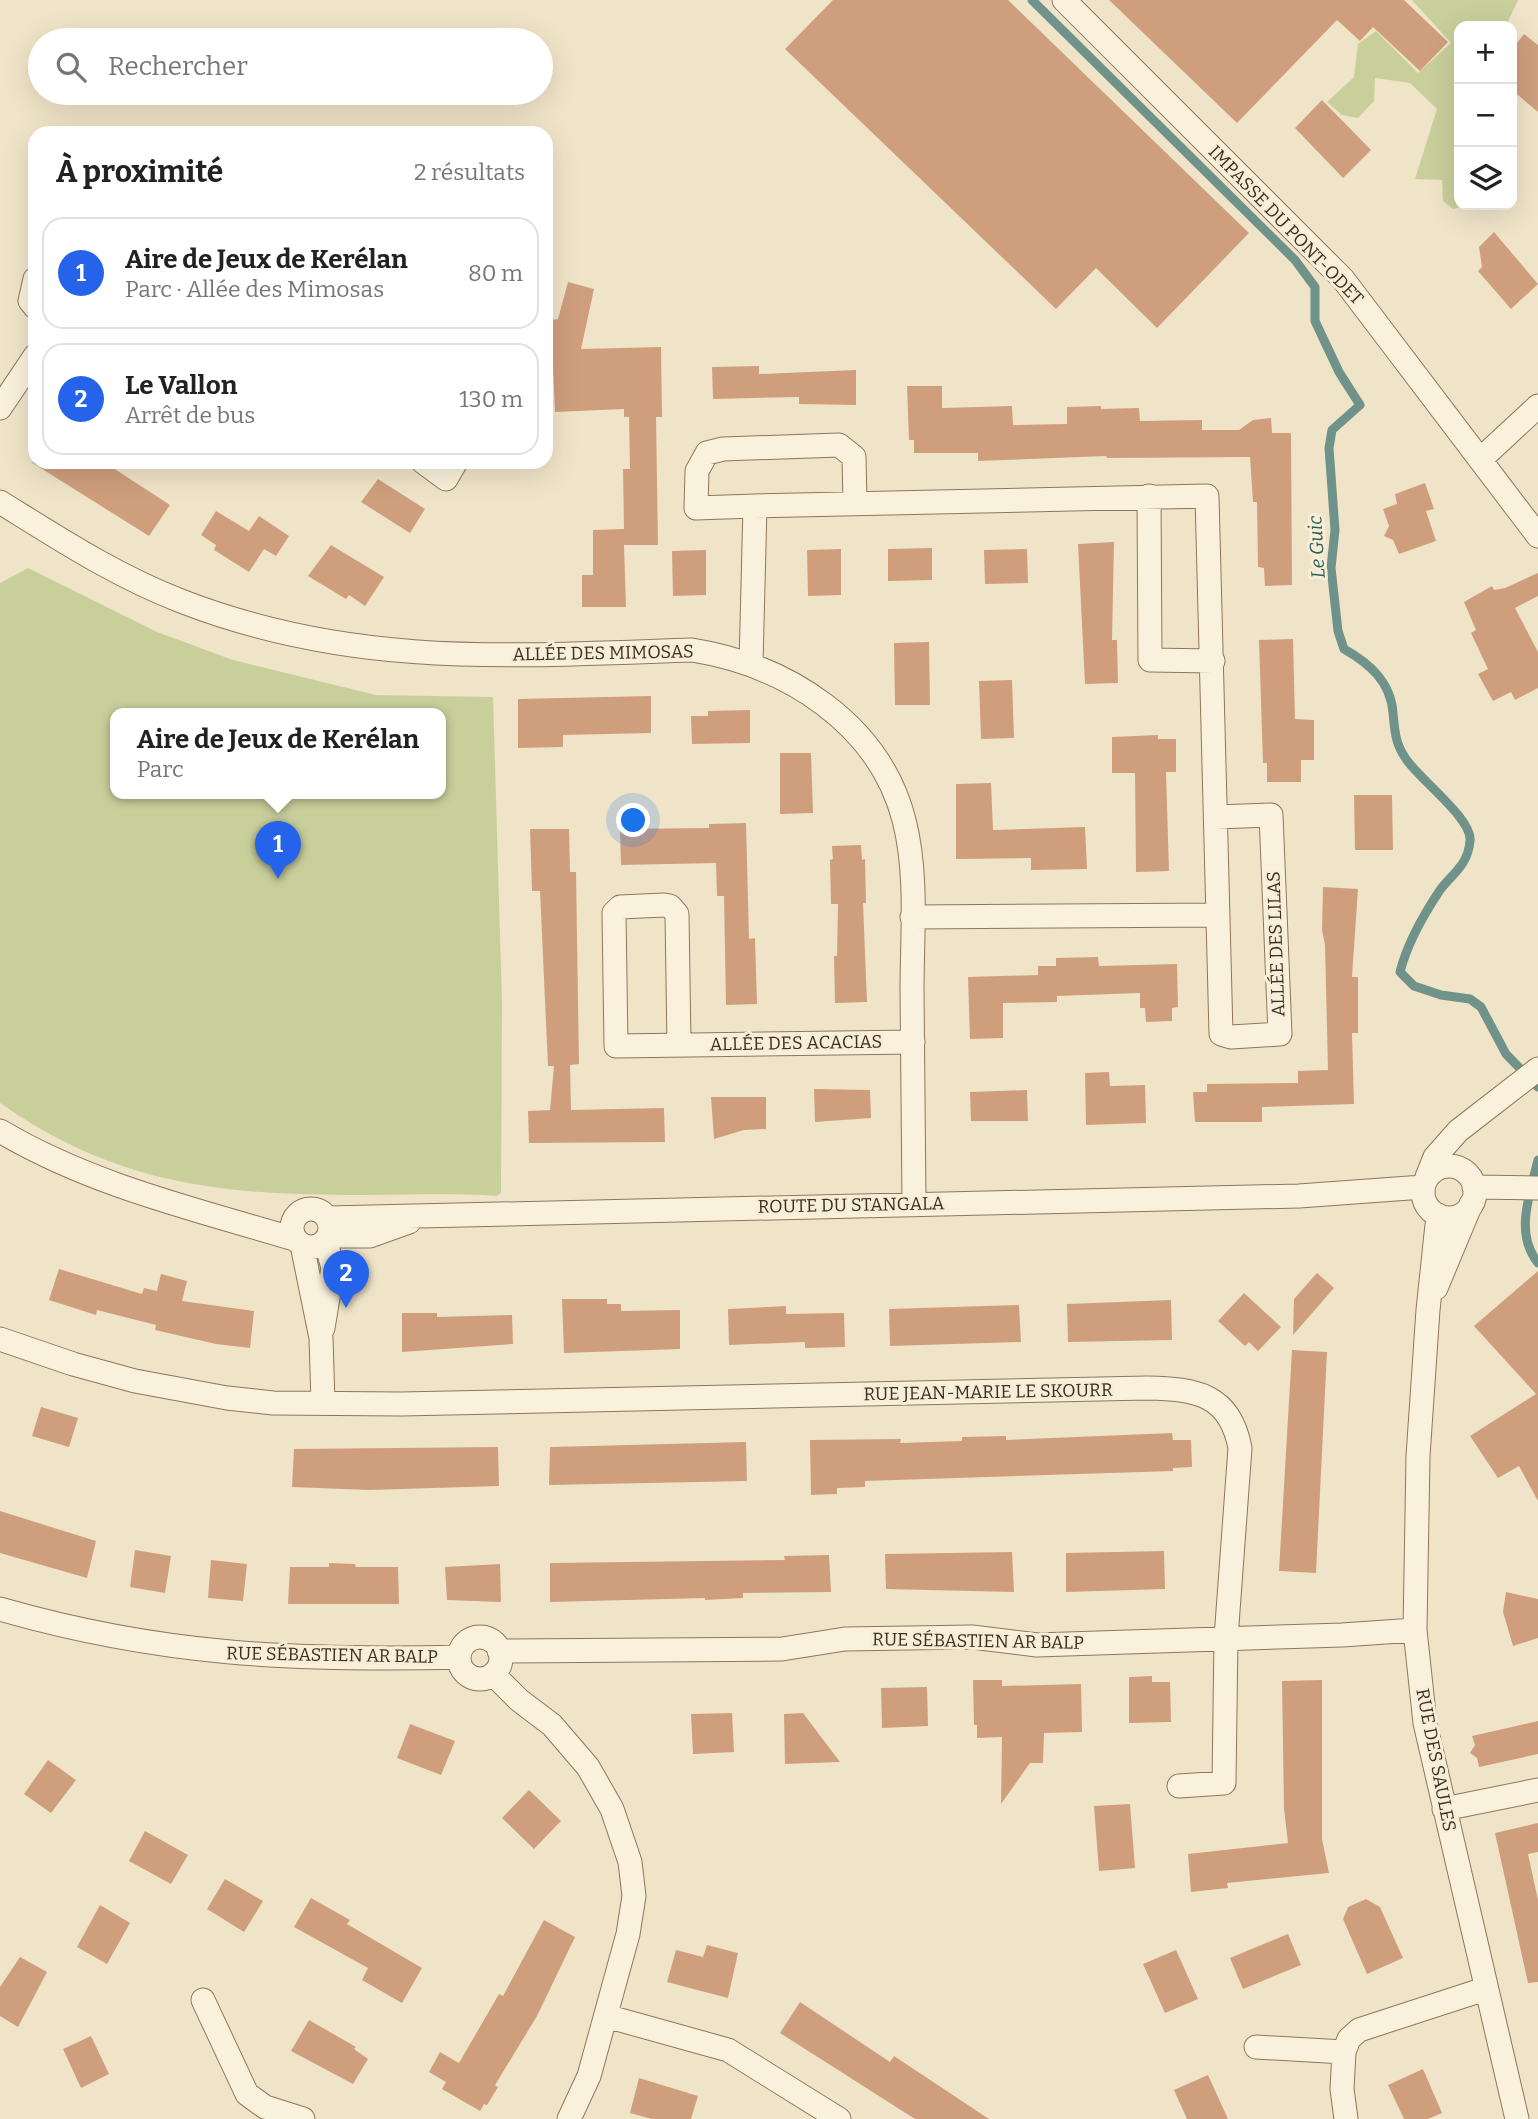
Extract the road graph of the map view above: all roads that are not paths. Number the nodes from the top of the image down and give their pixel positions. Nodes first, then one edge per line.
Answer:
1 (1064, 0) edge
2 (28, 366) edge
3 (1538, 406) edge
4 (0, 408) edge
5 (1482, 458) junction
6 (432, 469) edge
7 (452, 469) edge
8 (1149, 496) junction
9 (0, 502) edge
10 (855, 503) junction
11 (755, 506) junction
12 (1538, 536) edge
13 (1213, 661) junction
14 (751, 664) junction
15 (1216, 817) junction
16 (1218, 915) junction
17 (912, 917) junction
18 (913, 1042) junction
19 (680, 1045) junction
20 (1531, 1074) edge
21 (1496, 1104) junction
22 (0, 1131) edge
23 (1457, 1167) junction
24 (1527, 1188) edge
25 (1429, 1196) junction
26 (1473, 1197) junction
27 (914, 1203) junction
28 (328, 1232) junction
29 (297, 1234) junction
30 (1428, 1310) junction
31 (321, 1338) junction
32 (0, 1339) edge
33 (323, 1403) junction
34 (0, 1609) edge
35 (1415, 1630) junction
36 (1226, 1638) junction
37 (499, 1651) junction
38 (459, 1657) junction
39 (493, 1674) junction
40 (1179, 1786) dead end
41 (1538, 1790) edge
42 (1444, 1809) junction
43 (1485, 1989) junction
44 (203, 2000) dead end
45 (607, 2016) junction
46 (1256, 2047) dead end
47 (1344, 2052) junction
48 (303, 2119) edge
49 (569, 2119) edge
50 (839, 2119) edge
51 (1346, 2119) edge
52 (1517, 2119) edge

1 - 5 street, IMPASSE DU PONT-ODET
2 - 4 street
3 - 5 street
5 - 12 street, IMPASSE DU PONT-ODET
6 - 7 street
8 - 10 street, ALLÉE DES LILAS
8 - 13 street, ALLÉE DES LILAS
8 - 13 street
9 - 14 street, ALLÉE DES MIMOSAS
10 - 11 street, ALLÉE DES LILAS
10 - 11 street, ALLÉE DES LILAS
11 - 14 street
13 - 15 street, ALLÉE DES LILAS
14 - 17 street, ALLÉE DES MIMOSAS
15 - 16 street, ALLÉE DES LILAS
15 - 16 street, ALLÉE DES LILAS
16 - 17 street
17 - 18 street, ALLÉE DES MIMOSAS
18 - 19 street, ALLÉE DES ACACIAS
18 - 27 street, ALLÉE DES MIMOSAS
19 - 19 street, ALLÉE DES ACACIAS
20 - 21 street
21 - 23 street
21 - 25 street
22 - 29 street
23 - 25 street
23 - 26 street
24 - 26 street
25 - 26 street
25 - 27 street, ROUTE DU STANGALA
25 - 30 street, RUE DES SAULES
26 - 30 street, RUE DES SAULES
27 - 28 street, ROUTE DU STANGALA
28 - 29 street
28 - 29 street
28 - 31 street
29 - 31 street
30 - 35 street, RUE DES SAULES
31 - 33 street
32 - 33 street, RUE JEAN-MARIE LE SKOURR
33 - 36 street, RUE JEAN-MARIE LE SKOURR
34 - 38 street, RUE SÉBASTIEN AR BALP
35 - 36 street, RUE SÉBASTIEN AR BALP
35 - 42 street, RUE DES SAULES
36 - 37 street, RUE SÉBASTIEN AR BALP
36 - 40 street, RUE JEAN-MARIE LE SKOURR
37 - 38 street
37 - 39 street
38 - 39 street
39 - 45 street
41 - 42 street
42 - 43 street, RUE DES SAULES
43 - 47 street
43 - 52 street, RUE DES SAULES
44 - 48 street
45 - 49 street
45 - 50 street
46 - 47 street
47 - 51 street

